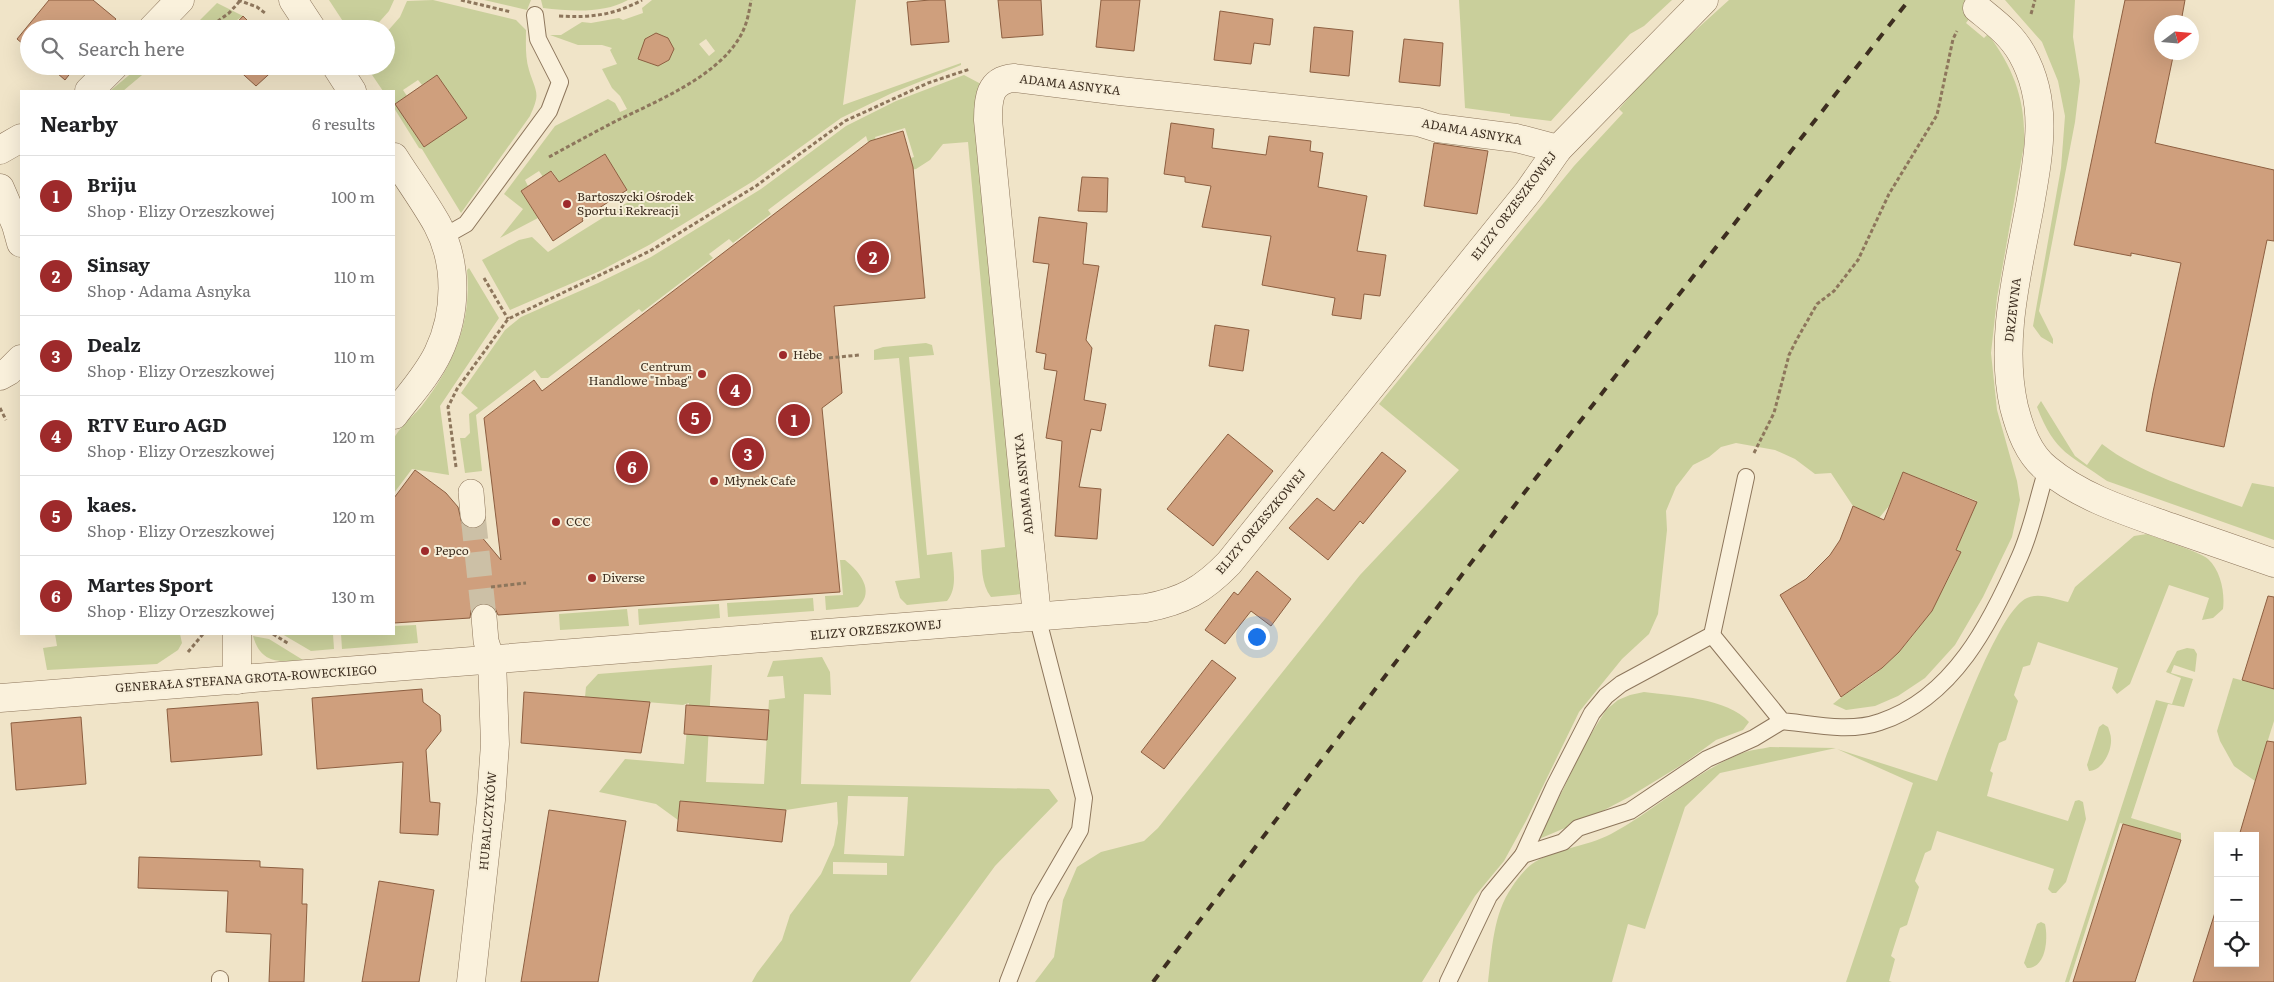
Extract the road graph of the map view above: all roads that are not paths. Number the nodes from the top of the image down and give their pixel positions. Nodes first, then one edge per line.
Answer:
1 (180, 0) edge
2 (293, 0) edge
3 (1704, 0) edge
4 (1977, 8) dead end
5 (534, 15) dead end
6 (161, 20) edge
7 (306, 20) edge
8 (105, 75) edge
9 (342, 75) edge
10 (90, 90) edge
11 (351, 90) edge
12 (20, 139) edge
13 (1558, 149) junction
14 (0, 150) edge
15 (395, 159) edge
16 (0, 188) edge
17 (443, 237) junction
18 (20, 239) edge
19 (20, 360) edge
20 (0, 376) edge
21 (395, 414) edge
22 (2047, 469) junction
23 (1746, 478) road end
24 (2274, 563) edge
25 (1037, 616) junction
26 (484, 617) tunnel mouth
27 (237, 635) edge
28 (1712, 635) junction
29 (492, 660) junction
30 (237, 680) junction
31 (0, 698) edge
32 (1782, 721) junction
33 (1523, 854) junction
34 (471, 982) edge
35 (1008, 982) edge
36 (1448, 982) edge

1 - 6 street
2 - 7 street
3 - 13 street, ELIZY ORZESZKOWEJ
4 - 22 street, DRZEWNA
5 - 17 lane
8 - 10 street
9 - 11 street
12 - 14 street
13 - 25 street, ELIZY ORZESZKOWEJ
13 - 25 street, ADAMA ASNYKA
15 - 17 street
16 - 18 street
17 - 21 street
19 - 20 street
22 - 24 street, DRZEWNA
22 - 32 lane
23 - 28 lane
25 - 29 street, ELIZY ORZESZKOWEJ
25 - 35 lane
26 - 29 street
27 - 30 street
28 - 32 lane
28 - 33 lane
29 - 30 street, GENERAŁA STEFANA GROTA-ROWECKIEGO
29 - 34 street, HUBALCZYKÓW
30 - 31 street, GENERAŁA STEFANA GROTA-ROWECKIEGO
32 - 33 lane
33 - 36 lane

